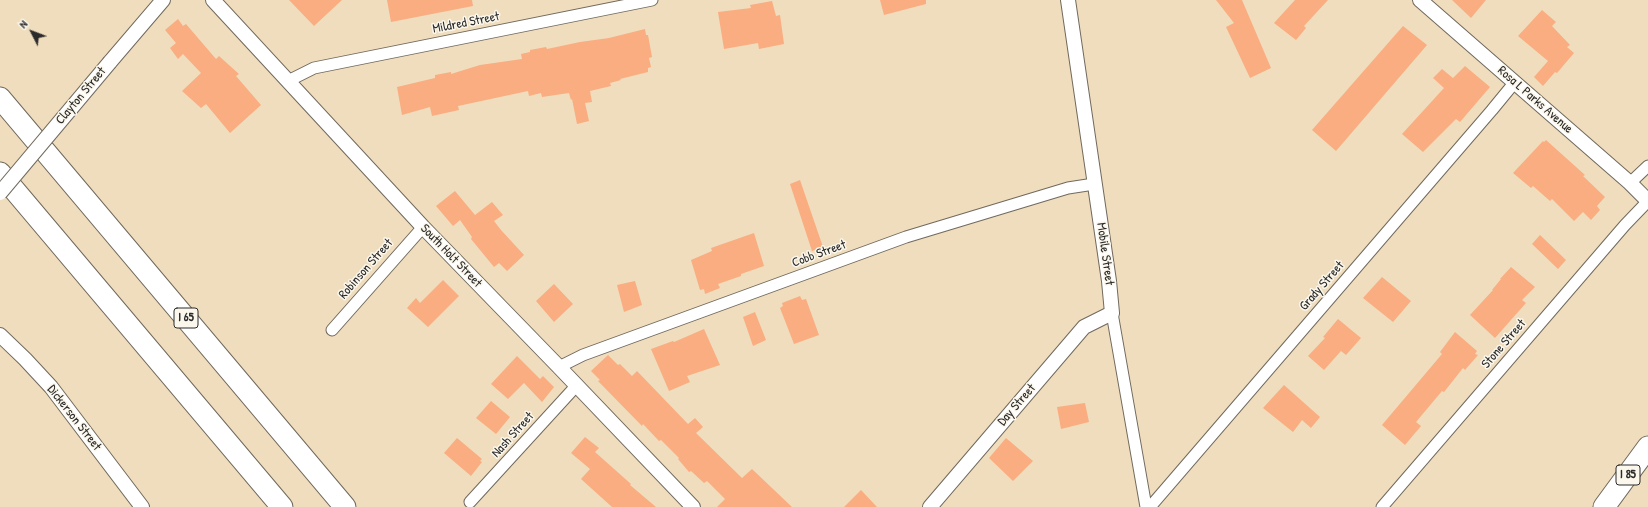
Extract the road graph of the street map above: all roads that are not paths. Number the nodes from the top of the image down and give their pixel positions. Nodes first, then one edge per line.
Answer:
1 (163, 0) edge
2 (213, 0) edge
3 (652, 0) edge
4 (1068, 0) edge
5 (1420, 0) edge
6 (288, 81) junction
7 (0, 82) edge
8 (1514, 82) junction
9 (0, 98) edge
10 (26, 128) junction
11 (1648, 166) edge
12 (0, 173) edge
13 (1630, 183) junction
14 (1094, 184) junction
15 (0, 193) edge
16 (1648, 201) edge
17 (422, 227) junction
18 (1112, 313) junction
19 (332, 330) dead end
20 (0, 335) edge
21 (559, 366) junction
22 (577, 385) junction
23 (1648, 447) edge
24 (470, 502) dead end
25 (1605, 505) edge
26 (142, 507) edge
27 (282, 507) edge
28 (345, 507) edge
29 (693, 507) edge
30 (930, 507) edge
31 (1146, 507) edge
32 (1150, 507) edge
33 (1382, 507) edge

1 - 15 street, Clayton Street, bridge
2 - 6 street, South Holt Street
3 - 6 street, Mildred Street
4 - 14 street, Mobile Street
5 - 8 street, Rosa L Parks Avenue
6 - 17 street, South Holt Street
7 - 10 highway
8 - 13 street, Rosa L Parks Avenue
8 - 32 street, Grady Street
9 - 10 highway, I 65
10 - 28 highway, I 65
11 - 13 street
12 - 27 highway
13 - 16 street, Rosa L Parks Avenue
14 - 18 street, Mobile Street
14 - 21 street, Cobb Street
16 - 33 street, Stone Street
17 - 19 street, Robinson Street
17 - 21 street, South Holt Street
18 - 30 street, Day Street
18 - 31 street, Mobile Street
20 - 26 street, Dickerson Street
21 - 22 street, South Holt Street
22 - 24 street, Nash Street
22 - 29 street, South Holt Street
23 - 25 highway, I 85

